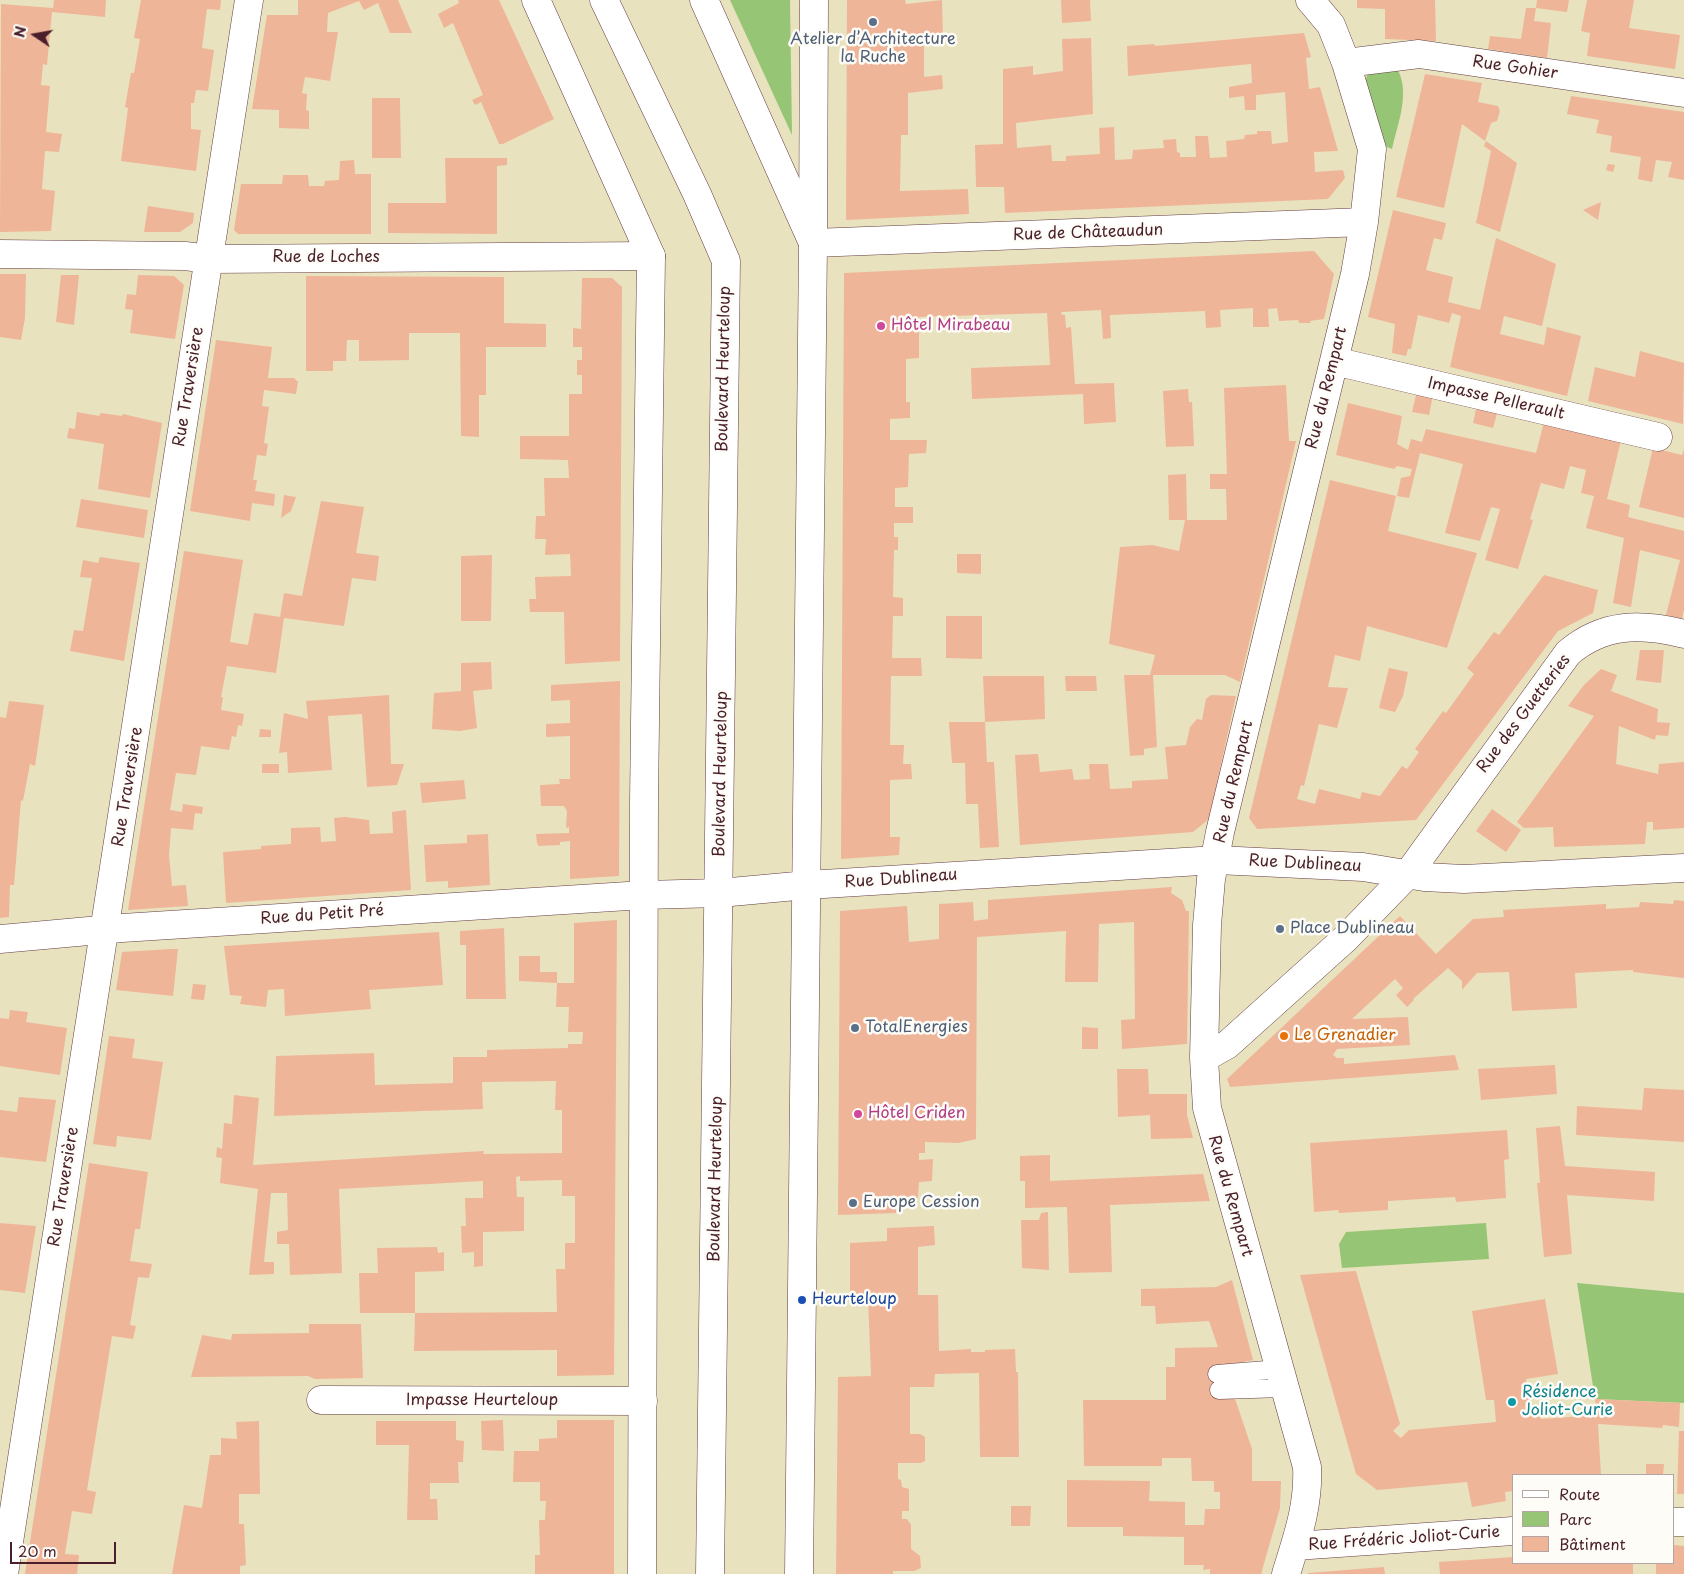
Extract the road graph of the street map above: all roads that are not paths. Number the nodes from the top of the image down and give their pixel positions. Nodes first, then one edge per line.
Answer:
1 (249, 0) edge
2 (536, 0) edge
3 (604, 0) edge
4 (704, 0) edge
5 (814, 0) edge
6 (1310, 0) edge
7 (1346, 63) junction
8 (1684, 93) edge
9 (1364, 222) junction
10 (813, 243) junction
11 (0, 254) edge
12 (652, 256) junction
13 (209, 259) junction
14 (1334, 361) junction
15 (1658, 437) dead end
16 (1684, 634) edge
17 (1217, 860) junction
18 (1684, 868) edge
19 (1408, 874) junction
20 (807, 885) junction
21 (720, 893) junction
22 (644, 895) junction
23 (105, 931) junction
24 (0, 939) edge
25 (1204, 1058) junction
26 (1282, 1379) junction
27 (1218, 1382) dead end
28 (321, 1400) dead end
29 (643, 1400) junction
30 (1512, 1531) edge
31 (1294, 1546) junction
32 (4, 1574) edge
33 (642, 1574) edge
34 (710, 1574) edge
35 (798, 1574) edge
36 (1286, 1574) edge

1 - 13 street, Rue Traversière
2 - 12 street
3 - 21 street, Boulevard Heurteloup
4 - 10 street
5 - 10 street
6 - 7 street, Rue du Rempart
7 - 8 street, Rue Gohier
7 - 9 street, Rue du Rempart
9 - 10 street, Rue de Châteaudun
9 - 14 street, Rue du Rempart
10 - 20 street
11 - 13 street, Rue de Loches
12 - 13 street, Rue de Loches
12 - 22 street
13 - 23 street, Rue Traversière
14 - 15 street, Impasse Pellerault
14 - 17 street, Rue du Rempart
16 - 19 street, Rue des Guetteries
17 - 19 street, Rue Dublineau
17 - 20 street, Rue Dublineau
17 - 25 street, Rue du Rempart
18 - 19 street, Rue Dublineau
19 - 25 street
20 - 21 street, Rue Dublineau
20 - 35 street
21 - 22 street, Rue du Petit Pré
21 - 34 street, Boulevard Heurteloup
22 - 23 street, Rue du Petit Pré
22 - 29 street
23 - 24 street, Rue du Petit Pré
23 - 32 street, Rue Traversière
25 - 26 street, Rue du Rempart
26 - 27 lane
26 - 31 street, Rue du Rempart
28 - 29 street, Impasse Heurteloup
29 - 33 street
30 - 31 street, Rue Frédéric Joliot-Curie
31 - 36 street, Rue du Rempart

